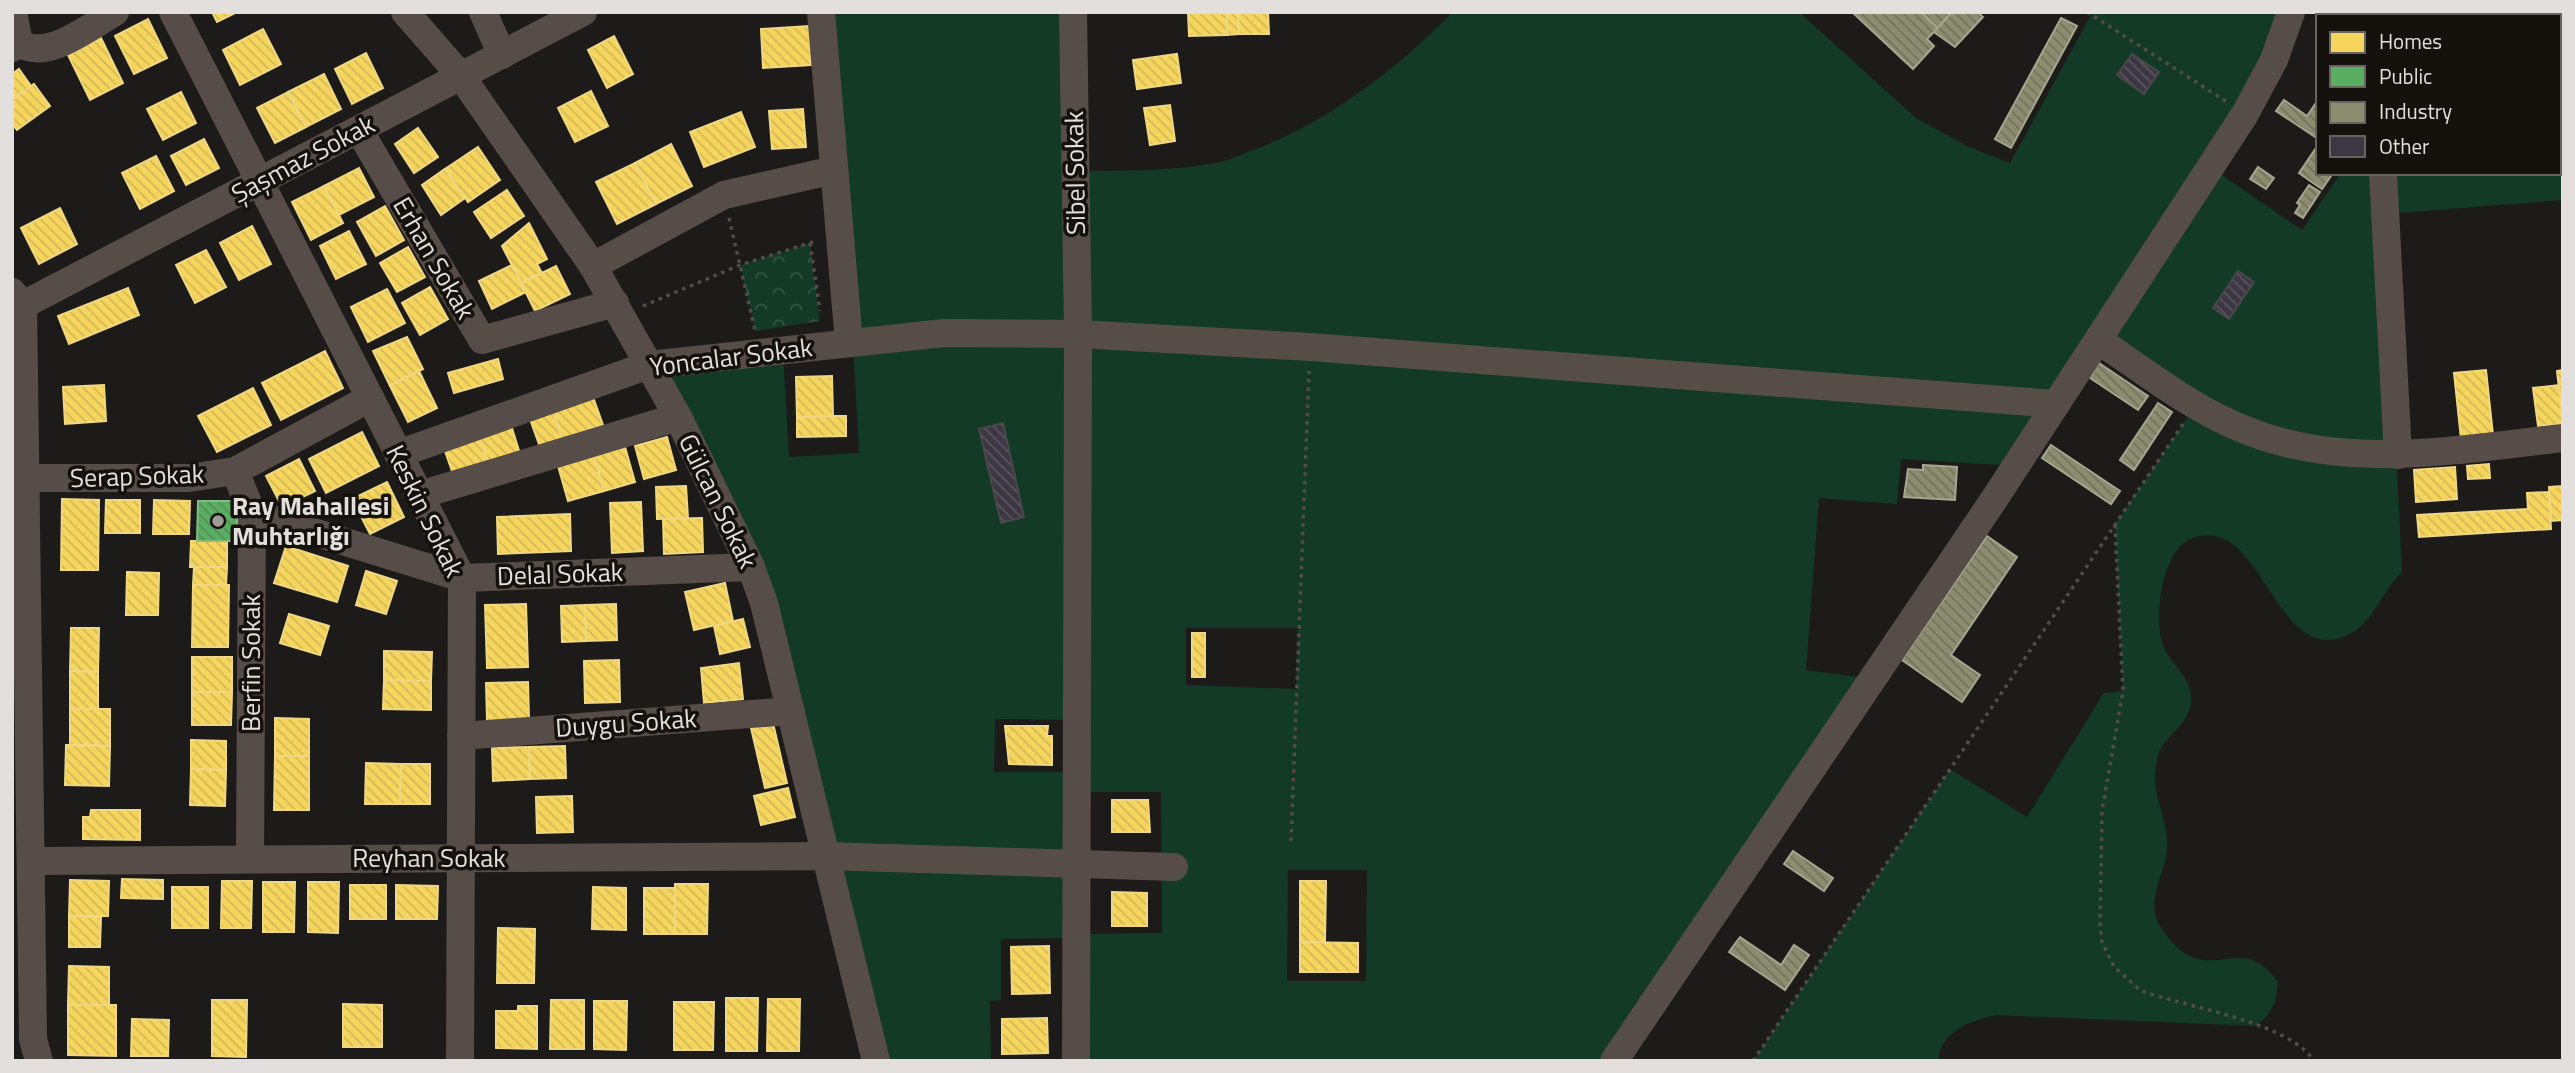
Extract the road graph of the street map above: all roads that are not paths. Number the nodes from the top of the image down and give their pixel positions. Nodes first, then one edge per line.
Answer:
1 (13, 12) edge
2 (115, 12) edge
3 (173, 12) edge
4 (405, 12) edge
5 (483, 12) edge
6 (583, 12) edge
7 (821, 12) edge
8 (1073, 12) edge
9 (2291, 12) edge
10 (15, 45) edge
11 (502, 55) junction
12 (461, 76) junction
13 (359, 130) junction
14 (834, 170) junction
15 (2383, 175) edge
16 (259, 181) junction
17 (593, 266) junction
18 (18, 299) edge
19 (618, 309) junction
20 (1078, 334) junction
21 (2098, 340) junction
22 (849, 343) junction
23 (649, 365) junction
24 (370, 398) junction
25 (2056, 404) junction
26 (678, 417) junction
27 (2563, 438) edge
28 (398, 454) junction
29 (2398, 455) junction
30 (234, 471) junction
31 (19, 478) edge
32 (420, 495) junction
33 (252, 513) junction
34 (751, 567) junction
35 (462, 578) junction
36 (790, 711) junction
37 (461, 736) junction
38 (824, 856) junction
39 (461, 858) junction
40 (250, 859) junction
41 (1076, 863) junction
42 (1174, 867) dead end
43 (26, 873) edge
44 (23, 978) edge
45 (39, 1061) edge
46 (460, 1061) edge
47 (876, 1061) edge
48 (1076, 1061) edge
49 (1614, 1061) edge

1 - 10 street
2 - 10 street
3 - 16 street, Keskin Sokak
4 - 12 street, Gülcan Sokak
5 - 11 street
6 - 11 street, Şaşmaz Sokak
7 - 14 street
8 - 20 street, Sibel Sokak
9 - 21 street
11 - 12 street, Şaşmaz Sokak
12 - 13 street, Şaşmaz Sokak
12 - 17 street, Gülcan Sokak
13 - 16 street, Şaşmaz Sokak
13 - 19 street, Erhan Sokak
14 - 17 street
14 - 22 street
15 - 29 street
16 - 18 street, Şaşmaz Sokak
16 - 24 street, Keskin Sokak
17 - 19 street, Gülcan Sokak
18 - 31 street
19 - 23 street, Gülcan Sokak
20 - 22 street, Yoncalar Sokak
20 - 25 street, Yoncalar Sokak
20 - 41 street, Sibel Sokak
21 - 25 street
21 - 29 street
22 - 23 street, Yoncalar Sokak
23 - 26 street, Gülcan Sokak
23 - 28 street, Yoncalar Sokak
24 - 28 street, Keskin Sokak
24 - 30 street, Serap Sokak
25 - 49 street
26 - 32 street
26 - 34 street, Gülcan Sokak
27 - 29 street
28 - 32 street, Keskin Sokak
30 - 31 street, Serap Sokak
30 - 33 street, Berfin Sokak
31 - 43 street
32 - 35 street, Keskin Sokak
33 - 35 street, Delal Sokak
33 - 40 street, Berfin Sokak
34 - 35 street, Delal Sokak
34 - 36 street, Gülcan Sokak
35 - 37 street, Keskin Sokak
36 - 37 street, Duygu Sokak
36 - 38 street, Gülcan Sokak
37 - 39 street, Keskin Sokak
38 - 39 street, Reyhan Sokak
38 - 41 street, Reyhan Sokak
38 - 47 street, Gülcan Sokak
39 - 40 street, Reyhan Sokak
39 - 46 street, Keskin Sokak
40 - 43 street, Reyhan Sokak
41 - 42 street, Reyhan Sokak
41 - 48 street, Sibel Sokak
43 - 44 street
44 - 45 street

